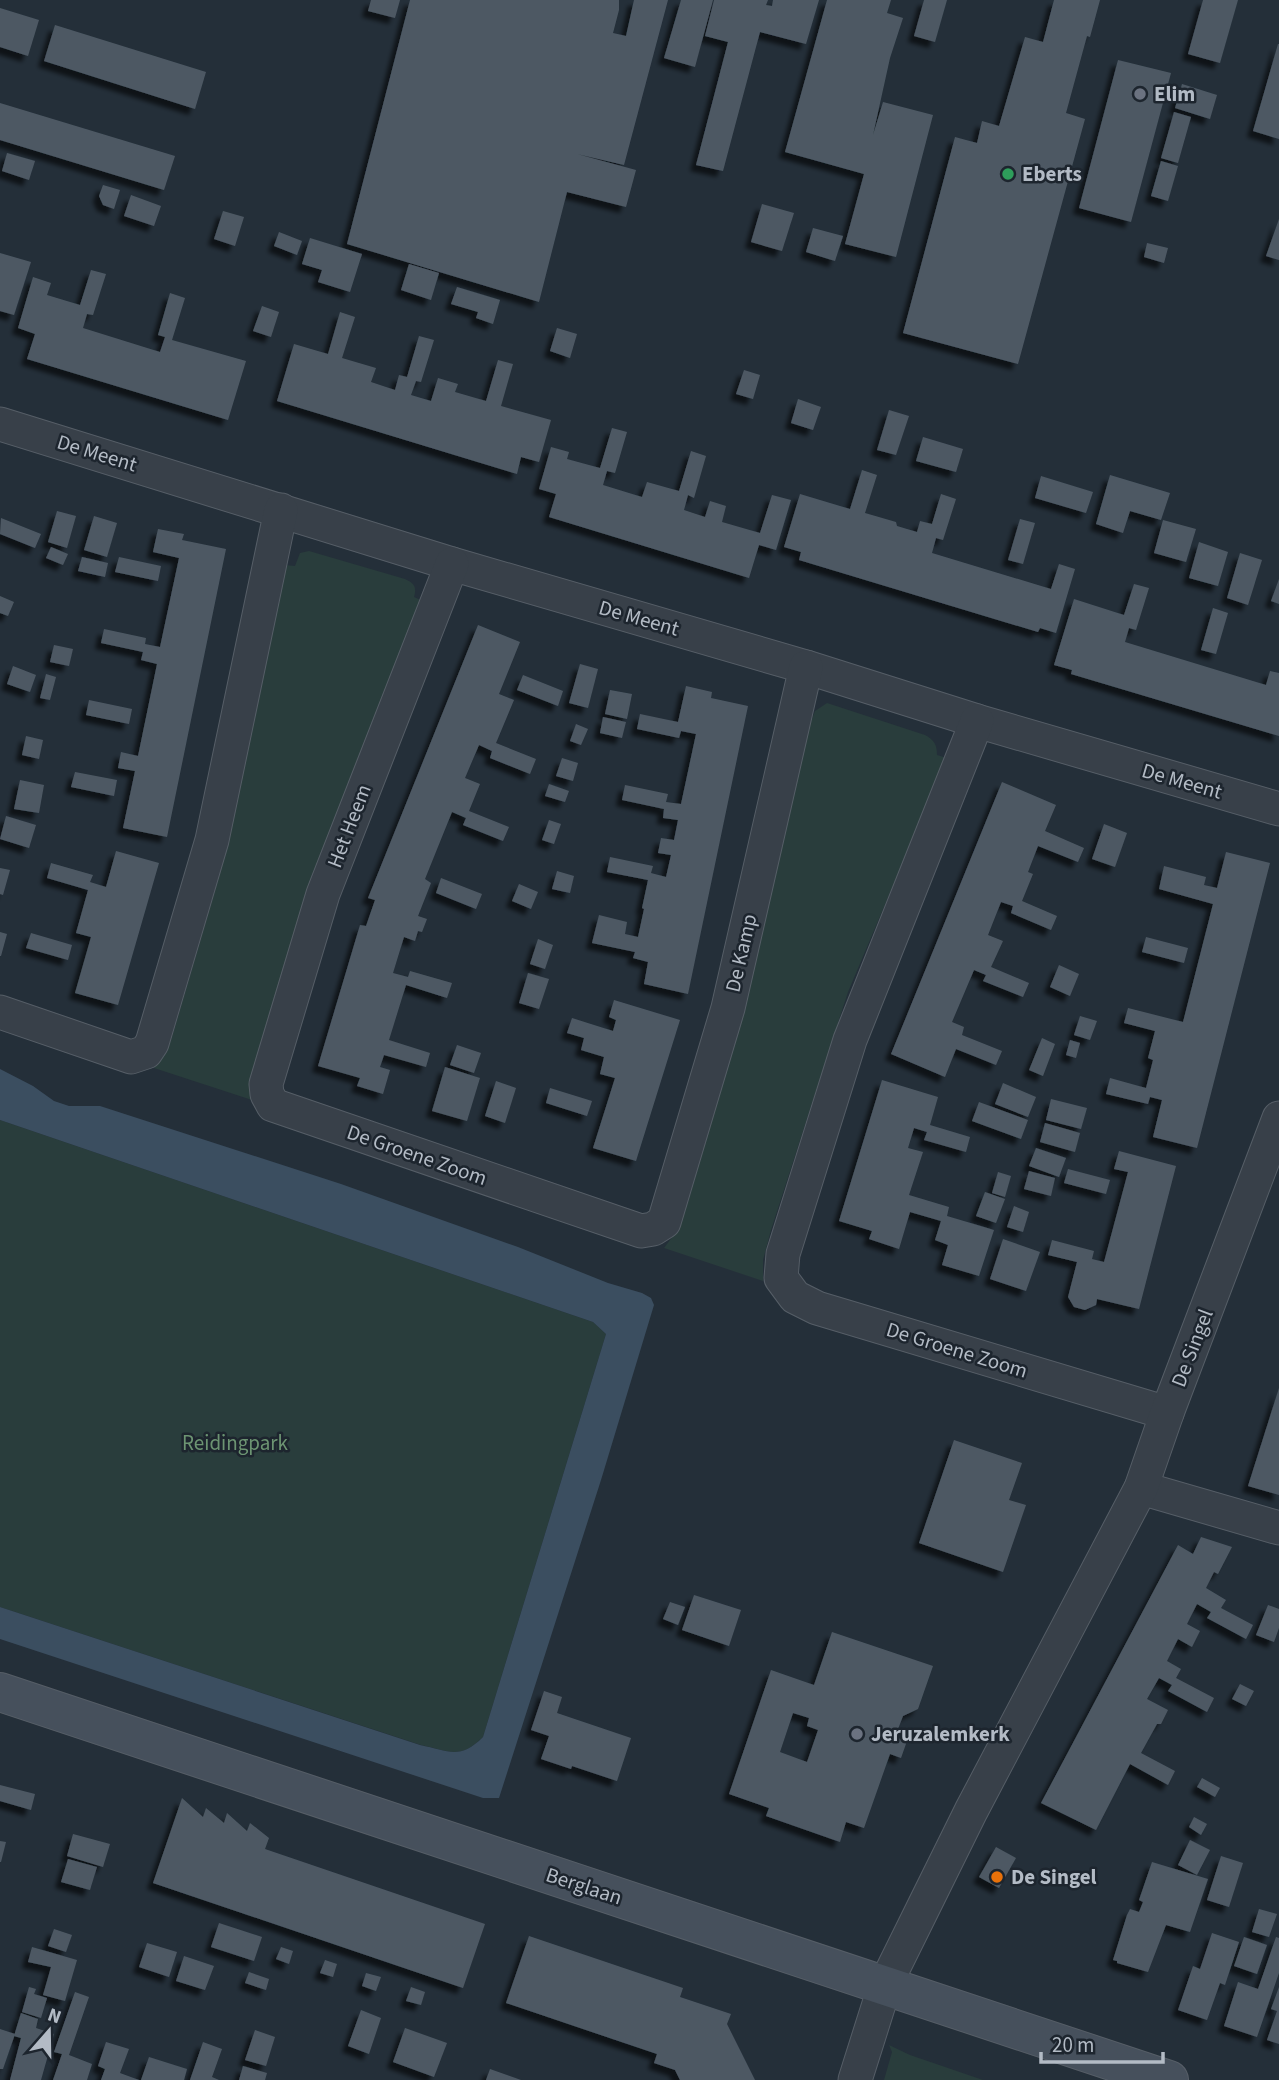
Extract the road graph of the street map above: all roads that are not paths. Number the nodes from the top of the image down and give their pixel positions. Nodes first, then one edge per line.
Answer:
1 (0, 424) edge
2 (281, 510) junction
3 (452, 564) junction
4 (806, 667) junction
5 (976, 721) junction
6 (1279, 809) edge
7 (0, 1012) edge
8 (267, 1094) joint
9 (1279, 1118) edge
10 (653, 1229) joint
11 (1167, 1413) junction
12 (1141, 1488) junction
13 (1279, 1528) edge
14 (0, 1692) edge
15 (885, 1985) junction
16 (855, 2080) edge
17 (1168, 2080) edge

1 - 2 street, De Meent
2 - 3 street, De Meent
2 - 7 street
3 - 4 street, De Meent
3 - 8 street, Het Heem
4 - 5 street, De Meent
4 - 10 street, De Kamp
5 - 6 street, De Meent
5 - 11 street, De Groene Zoom
8 - 10 street, De Groene Zoom
9 - 11 street, De Singel
11 - 12 street, De Singel
12 - 13 street
12 - 15 street, De Singel
14 - 15 main road, Berglaan
15 - 16 street, De Singel
15 - 17 main road, Berglaan

